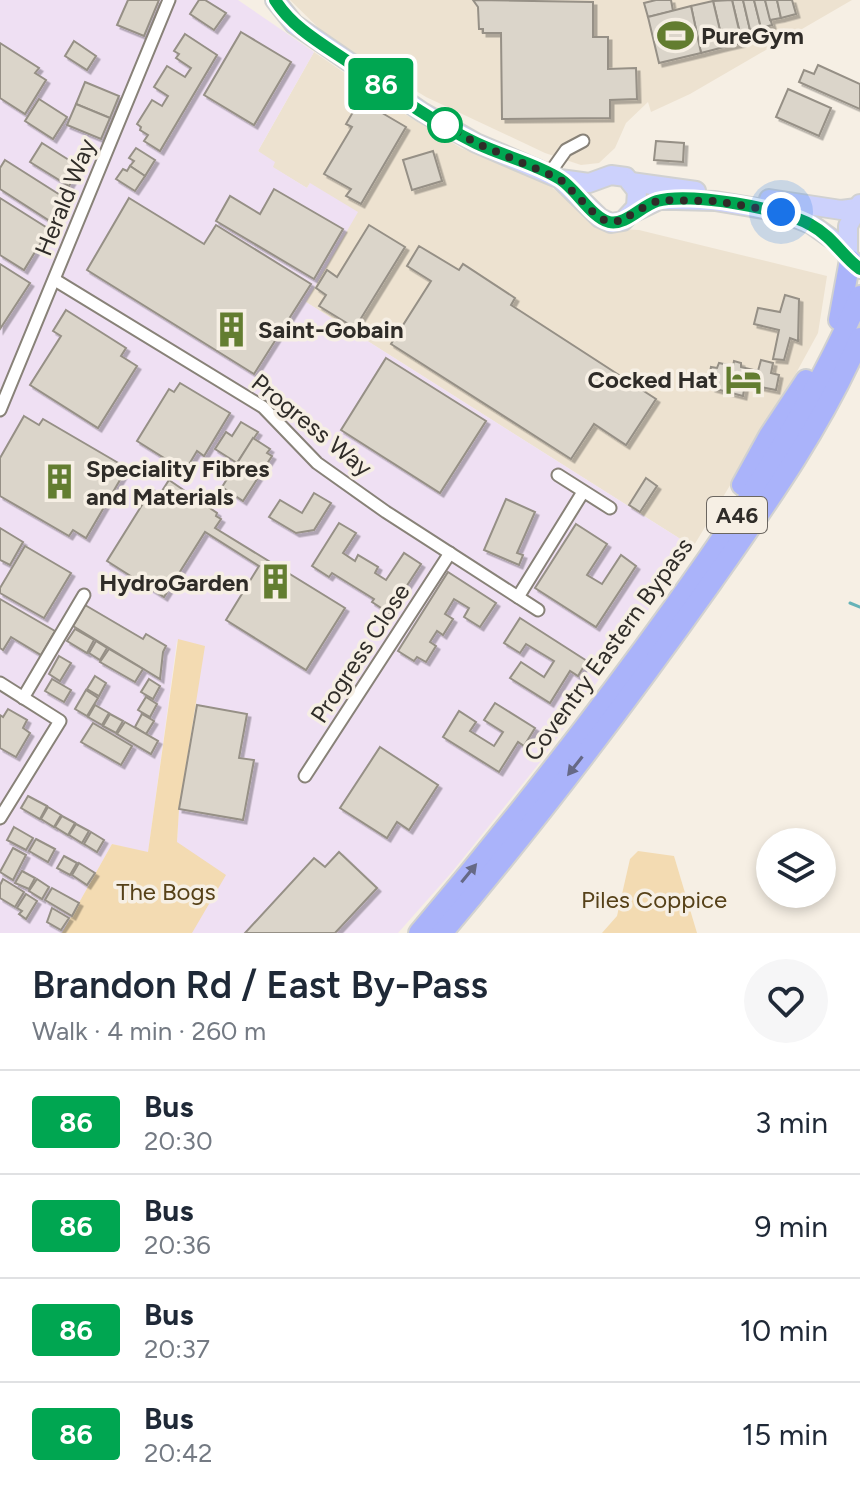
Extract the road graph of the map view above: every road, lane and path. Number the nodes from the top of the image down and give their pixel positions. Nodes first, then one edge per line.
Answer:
1 (169, 0) edge
2 (275, 0) edge
3 (583, 141) dead end
4 (554, 176) junction
5 (602, 178) junction
6 (631, 182) junction
7 (858, 206) edge
8 (593, 211) junction
9 (634, 212) junction
10 (853, 262) edge
11 (55, 280) junction
12 (860, 296) edge
13 (860, 338) edge
14 (860, 360) edge
15 (0, 410) edge
16 (558, 475) dead end
17 (583, 492) junction
18 (610, 508) dead end
19 (450, 553) junction
20 (84, 595) dead end
21 (518, 597) junction
22 (538, 610) dead end
23 (0, 683) edge
24 (23, 698) junction
25 (622, 704) junction
26 (590, 720) junction
27 (305, 776) dead end
28 (0, 818) edge
29 (419, 933) edge
30 (442, 933) edge

1 - 11 street, Herald Way
2 - 4 main road
3 - 4 street
4 - 5 main road
4 - 8 main road
5 - 6 main road
5 - 8 main road
6 - 7 main road
6 - 9 main road
7 - 10 main road
8 - 9 main road
9 - 10 main road
10 - 26 highway
11 - 15 street, Herald Way
11 - 19 street, Progress Way
12 - 26 highway, Coventry Eastern Bypass / A46
13 - 25 highway, Coventry Eastern Bypass / A46
14 - 25 highway
16 - 17 street
17 - 18 street
17 - 21 street
19 - 21 street, Progress Way
19 - 27 street, Progress Close
20 - 24 street
21 - 22 street, Progress Way
23 - 24 street
24 - 28 street
25 -> 30 highway, Coventry Eastern Bypass / A46
29 -> 26 highway, Coventry Eastern Bypass / A46

